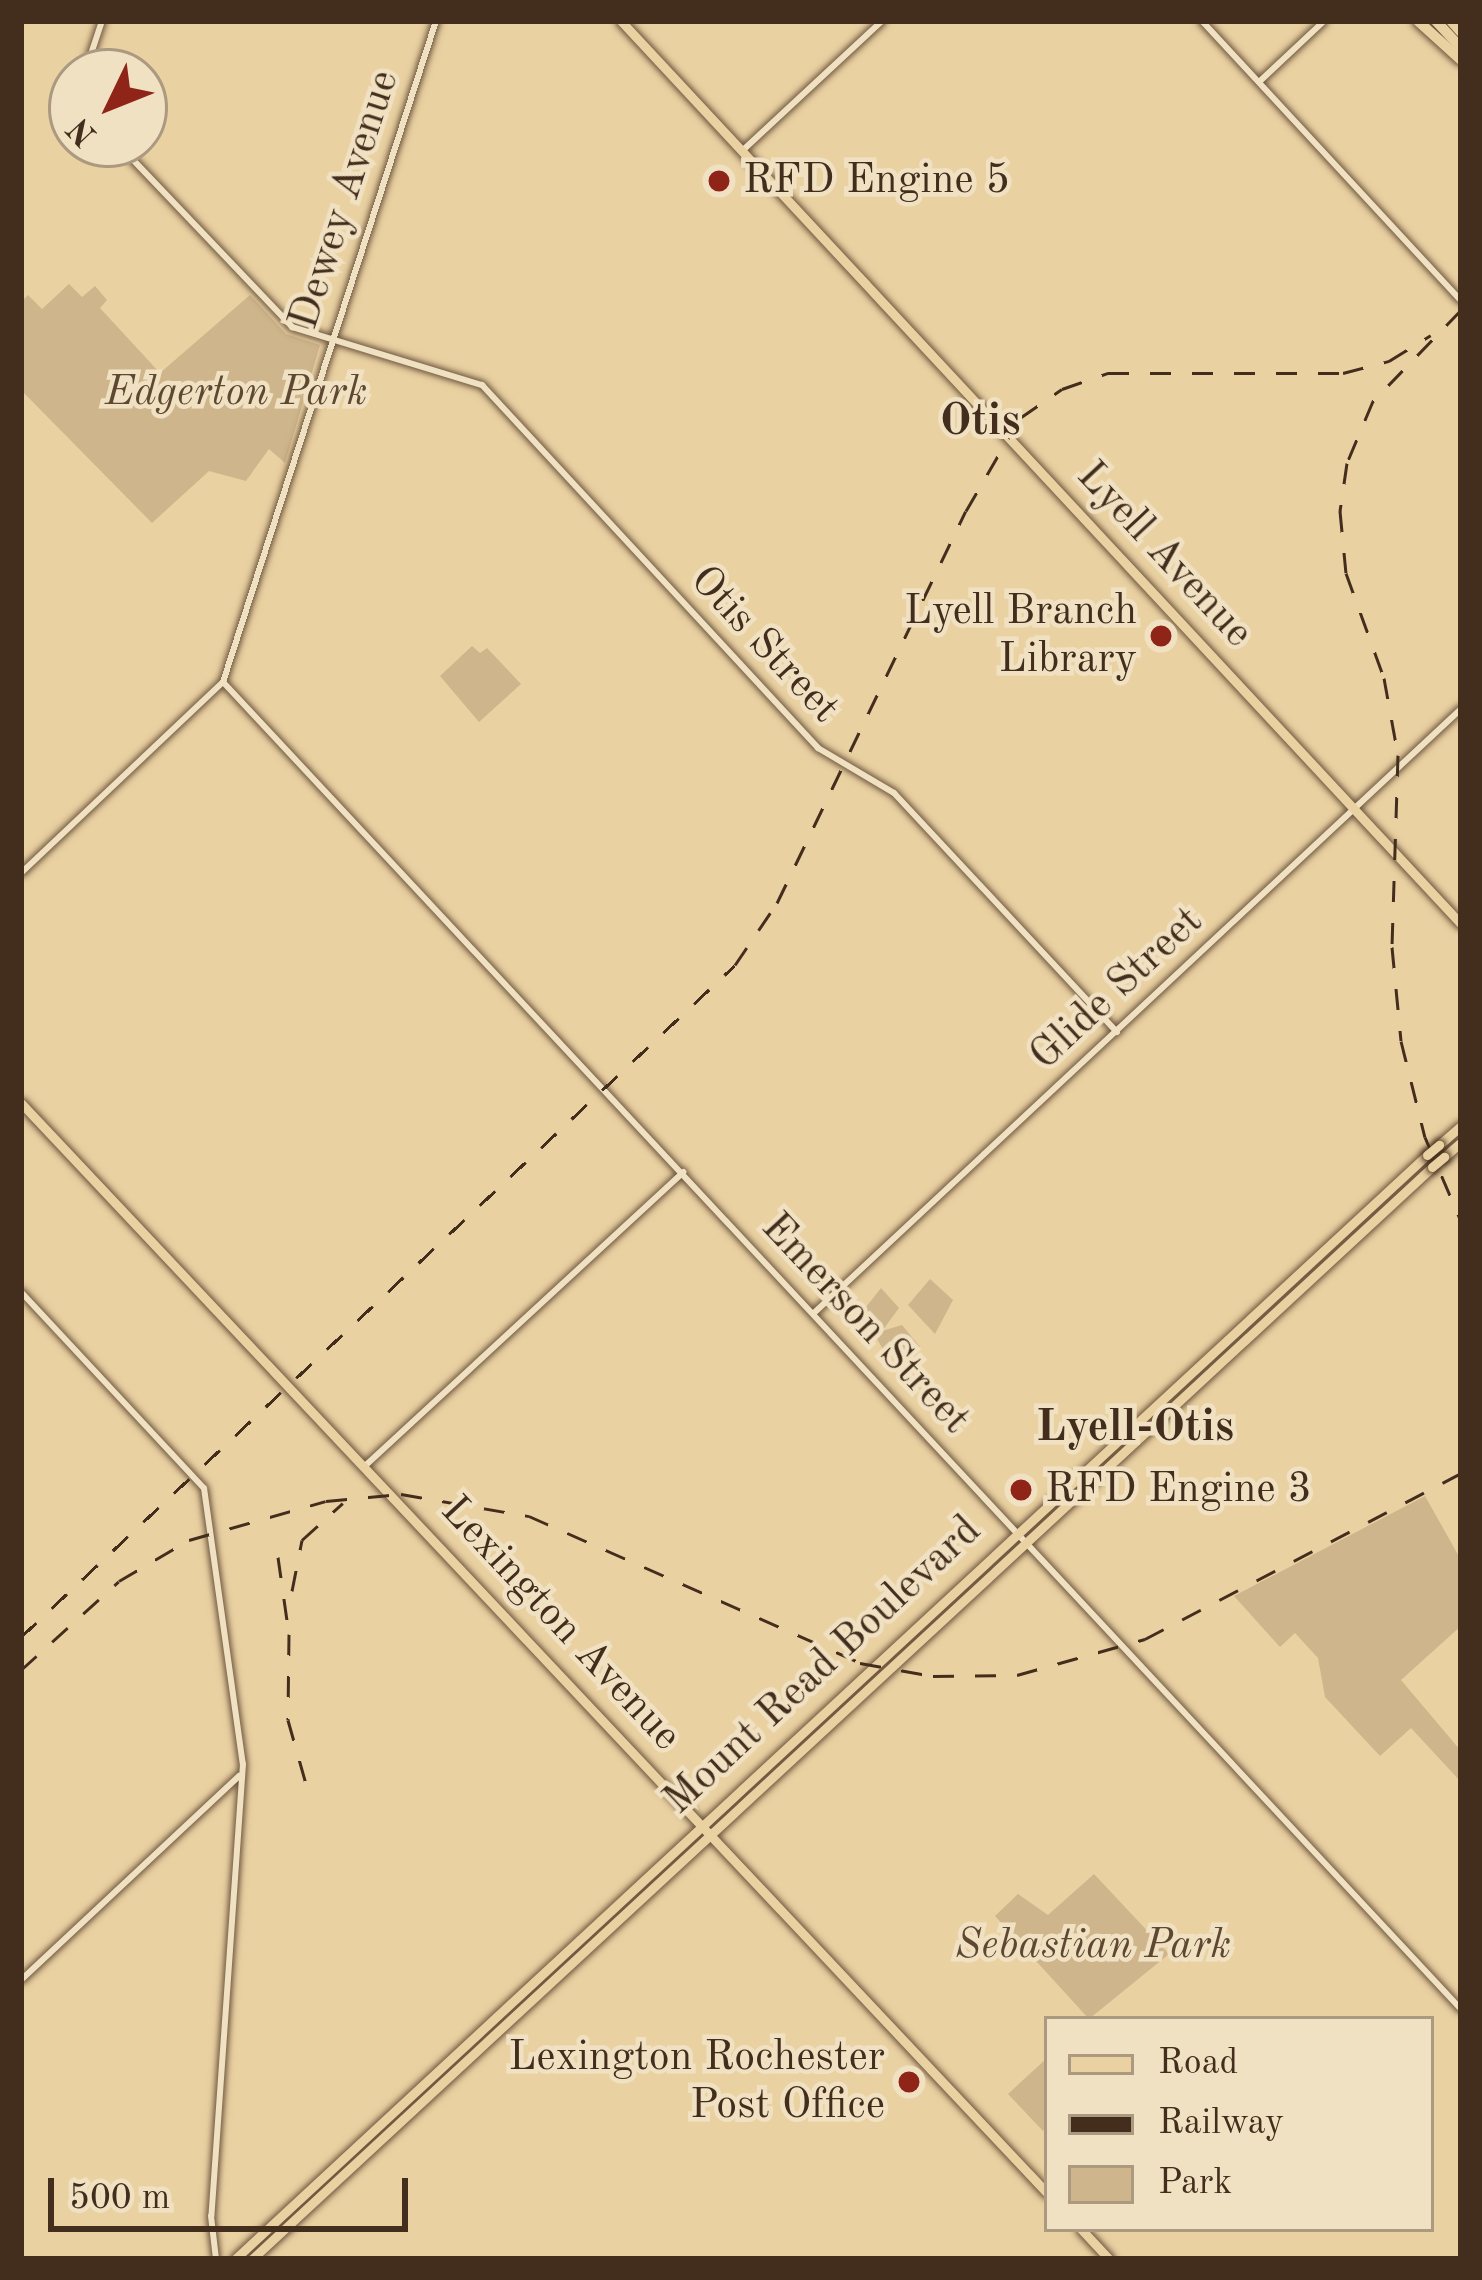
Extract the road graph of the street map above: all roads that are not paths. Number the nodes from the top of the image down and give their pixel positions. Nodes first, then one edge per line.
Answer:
1 (436, 21) edge
2 (621, 21) edge
3 (882, 21) edge
4 (1202, 21) edge
5 (1324, 21) edge
6 (1418, 21) edge
7 (1436, 21) edge
8 (1451, 21) edge
9 (1461, 32) edge
10 (1461, 48) edge
11 (1461, 60) edge
12 (1259, 82) junction
13 (742, 151) junction
14 (140, 168) edge
15 (1461, 301) edge
16 (330, 340) junction
17 (223, 682) junction
18 (1461, 709) edge
19 (1354, 809) junction
20 (21, 873) edge
21 (1461, 925) edge
22 (1117, 1032) junction
23 (21, 1103) edge
24 (1461, 1126) edge
25 (1461, 1142) edge
26 (683, 1172) junction
27 (1303, 1264) junction
28 (1295, 1288) junction
29 (21, 1292) edge
30 (1272, 1293) junction
31 (814, 1313) junction
32 (366, 1465) junction
33 (1016, 1530) junction
34 (1024, 1540) junction
35 (242, 1773) junction
36 (708, 1829) junction
37 (21, 1979) edge
38 (1461, 2009) edge
39 (474, 2052) junction
40 (472, 2070) dead end
41 (1044, 2190) edge
42 (1084, 2232) edge
43 (216, 2259) edge
44 (235, 2259) edge
45 (252, 2259) edge
46 (1109, 2259) edge

1 - 16 street, Dewey Avenue
2 - 13 main road, Lyell Avenue
3 - 13 street
4 - 12 street
5 - 12 street
6 - 11 highway
7 - 10 highway
8 - 9 highway
12 - 15 street
13 - 19 main road, Lyell Avenue
14 - 16 street
16 - 17 street, Dewey Avenue
16 - 22 street, Otis Street
17 - 20 street, Dewey Avenue
17 - 26 street, Emerson Street
18 - 19 street, Glide Street
19 - 21 main road, Lyell Avenue
19 - 22 street, Glide Street
22 - 31 street, Glide Street
23 - 32 main road, Lexington Avenue
24 - 27 main road, Mount Read Boulevard, bridge
25 - 28 main road, Mount Read Boulevard, bridge
26 - 31 street, Emerson Street
26 - 32 street
27 - 28 main road
27 - 30 main road, Mount Read Boulevard
28 - 30 main road
28 - 34 main road, Mount Read Boulevard
29 - 35 street
30 - 33 main road, Mount Read Boulevard
31 - 33 street, Emerson Street
32 - 36 main road, Lexington Avenue
33 - 34 street, Emerson Street
33 - 36 main road, Mount Read Boulevard
34 - 36 main road, Mount Read Boulevard
34 - 38 street, Emerson Street
35 - 37 street
35 - 43 street
36 - 39 main road, Mount Read Boulevard
36 - 41 main road, Lexington Avenue
36 - 44 main road, Mount Read Boulevard
39 - 40 main road
39 - 45 main road, Mount Read Boulevard
42 - 46 main road

